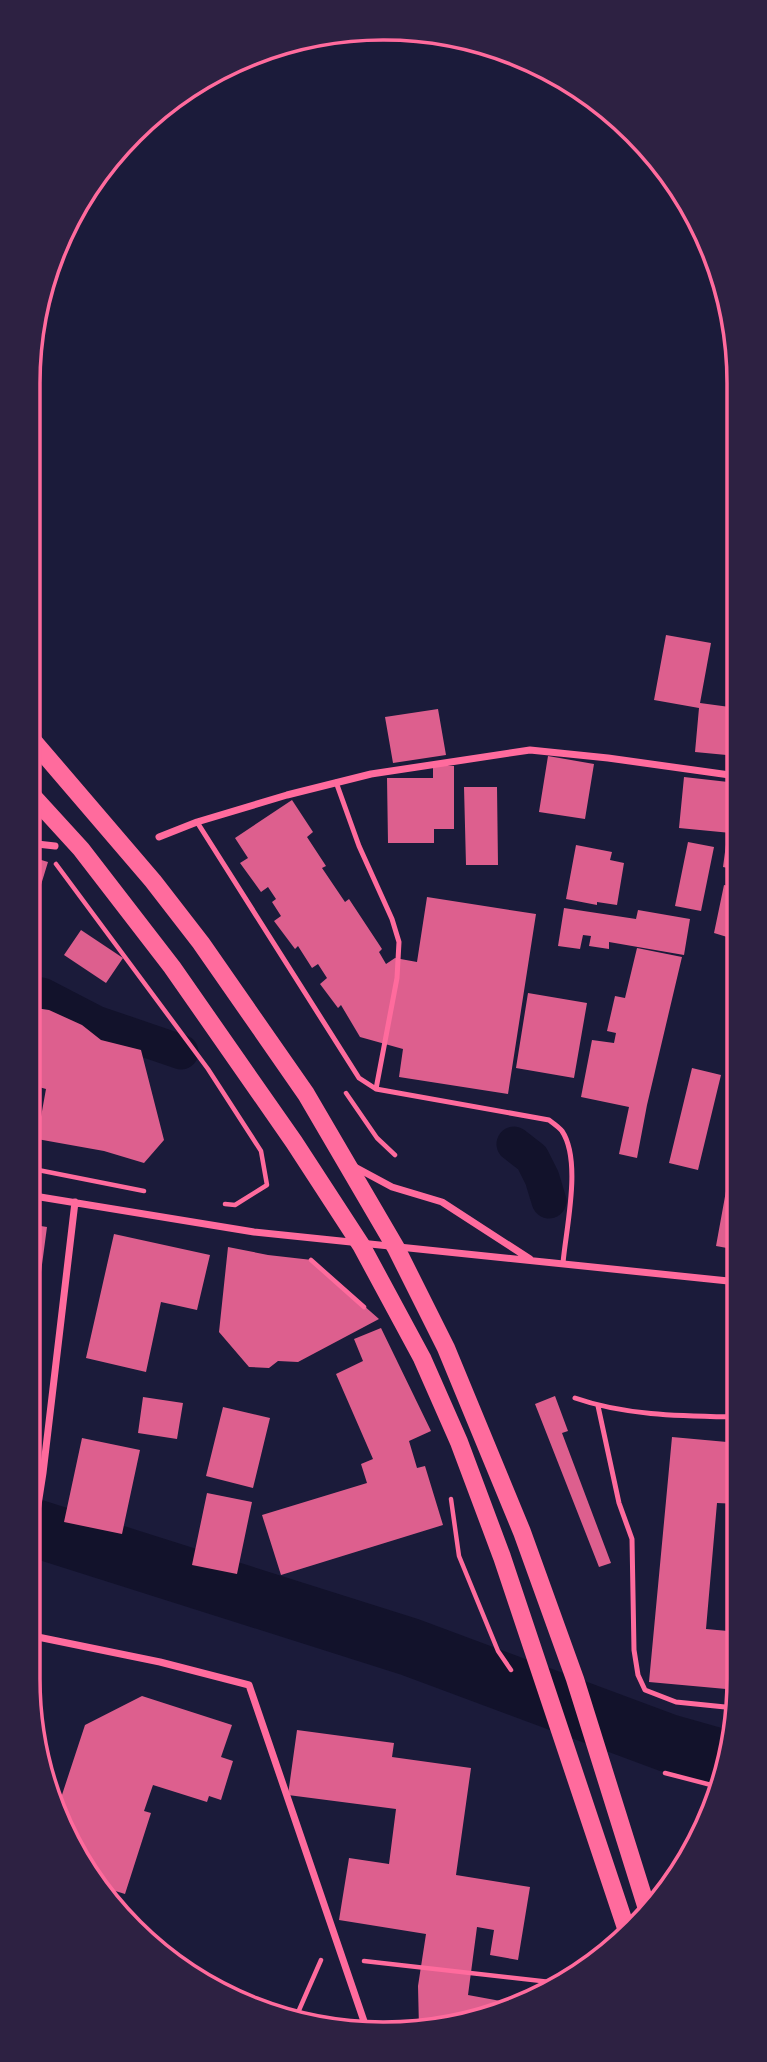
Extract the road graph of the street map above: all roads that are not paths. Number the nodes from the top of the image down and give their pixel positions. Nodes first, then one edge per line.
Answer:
1 (40, 749) edge
2 (727, 775) edge
3 (336, 782) junction
4 (40, 804) edge
5 (197, 822) junction
6 (159, 837) dead end
7 (40, 844) edge
8 (55, 846) dead end
9 (376, 1088) junction
10 (346, 1162) junction
11 (40, 1197) edge
12 (75, 1202) junction
13 (361, 1245) junction
14 (396, 1248) junction
15 (531, 1259) junction
16 (563, 1263) junction
17 (727, 1281) edge
18 (575, 1398) dead end
19 (598, 1406) junction
20 (727, 1417) edge
21 (40, 1492) edge
22 (40, 1637) edge
23 (725, 1707) edge
24 (645, 1902) edge
25 (624, 1923) edge
26 (364, 2021) edge

1 - 10 main road
2 - 3 street
3 - 5 street
3 - 9 lane
4 - 13 main road
5 - 6 street
5 - 9 lane
7 - 8 street
9 - 16 lane
10 - 14 main road
10 - 15 street
11 - 12 street
12 - 13 street
12 - 21 street
13 - 14 street
13 - 25 main road
14 - 15 street
14 - 24 main road
15 - 16 street
16 - 17 street
18 - 19 lane
19 - 20 lane
19 - 23 lane
22 - 26 street

